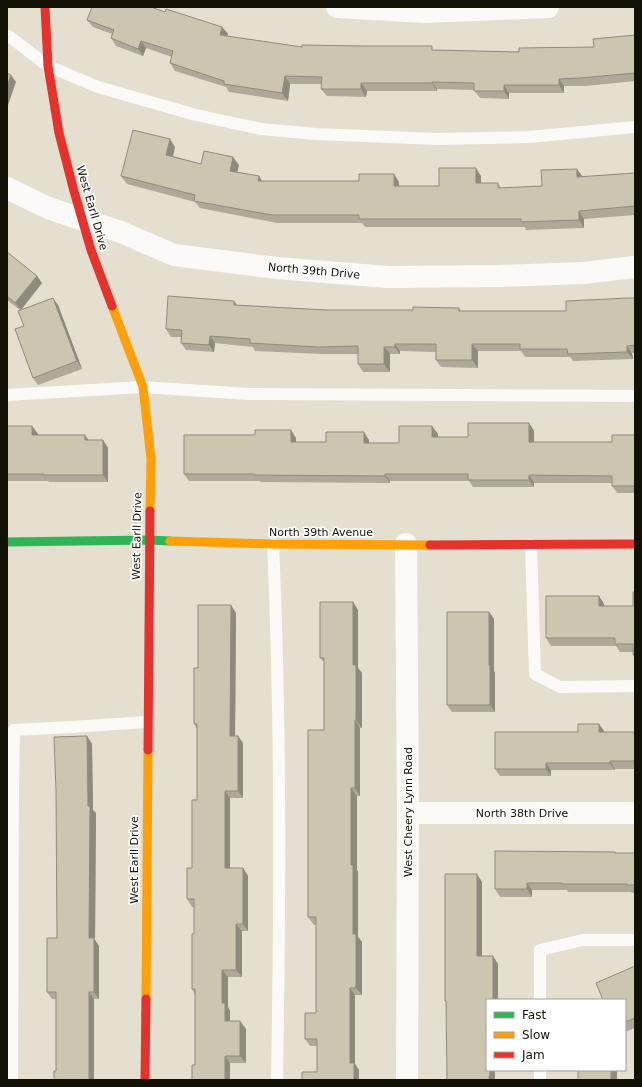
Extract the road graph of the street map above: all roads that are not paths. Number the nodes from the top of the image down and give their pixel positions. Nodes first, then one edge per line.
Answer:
1 (46, 7) edge
2 (337, 7) edge
3 (548, 7) edge
4 (7, 36) edge
5 (48, 66) junction
6 (635, 127) edge
7 (7, 188) edge
8 (83, 220) junction
9 (635, 267) edge
10 (143, 388) junction
11 (7, 395) edge
12 (635, 396) edge
13 (149, 540) junction
14 (7, 542) edge
15 (273, 544) junction
16 (406, 544) junction
17 (635, 544) edge
18 (531, 545) junction
19 (635, 686) edge
20 (147, 722) junction
21 (408, 813) junction
22 (635, 813) edge
23 (635, 940) edge
24 (540, 999) edge
25 (12, 1080) edge
26 (145, 1080) edge
27 (277, 1080) edge
28 (407, 1080) edge

1 - 5 street, West Earll Drive
2 - 3 street
4 - 5 lane
5 - 6 lane
5 - 8 street, West Earll Drive
7 - 8 street, North 39th Drive
8 - 9 street, North 39th Drive
8 - 10 street, West Earll Drive
10 - 11 lane
10 - 12 lane
10 - 13 street, West Earll Drive
13 - 14 street, North 39th Avenue
13 - 15 street, North 39th Avenue
13 - 20 street, West Earll Drive
15 - 16 street, North 39th Avenue
15 - 27 lane
16 - 18 street, North 39th Avenue
16 - 21 street, West Cheery Lynn Road
17 - 18 street, North 39th Avenue
18 - 19 lane
20 - 25 lane
20 - 26 street, West Earll Drive
21 - 22 street, North 38th Drive
21 - 28 street, West Cheery Lynn Road
23 - 24 lane

